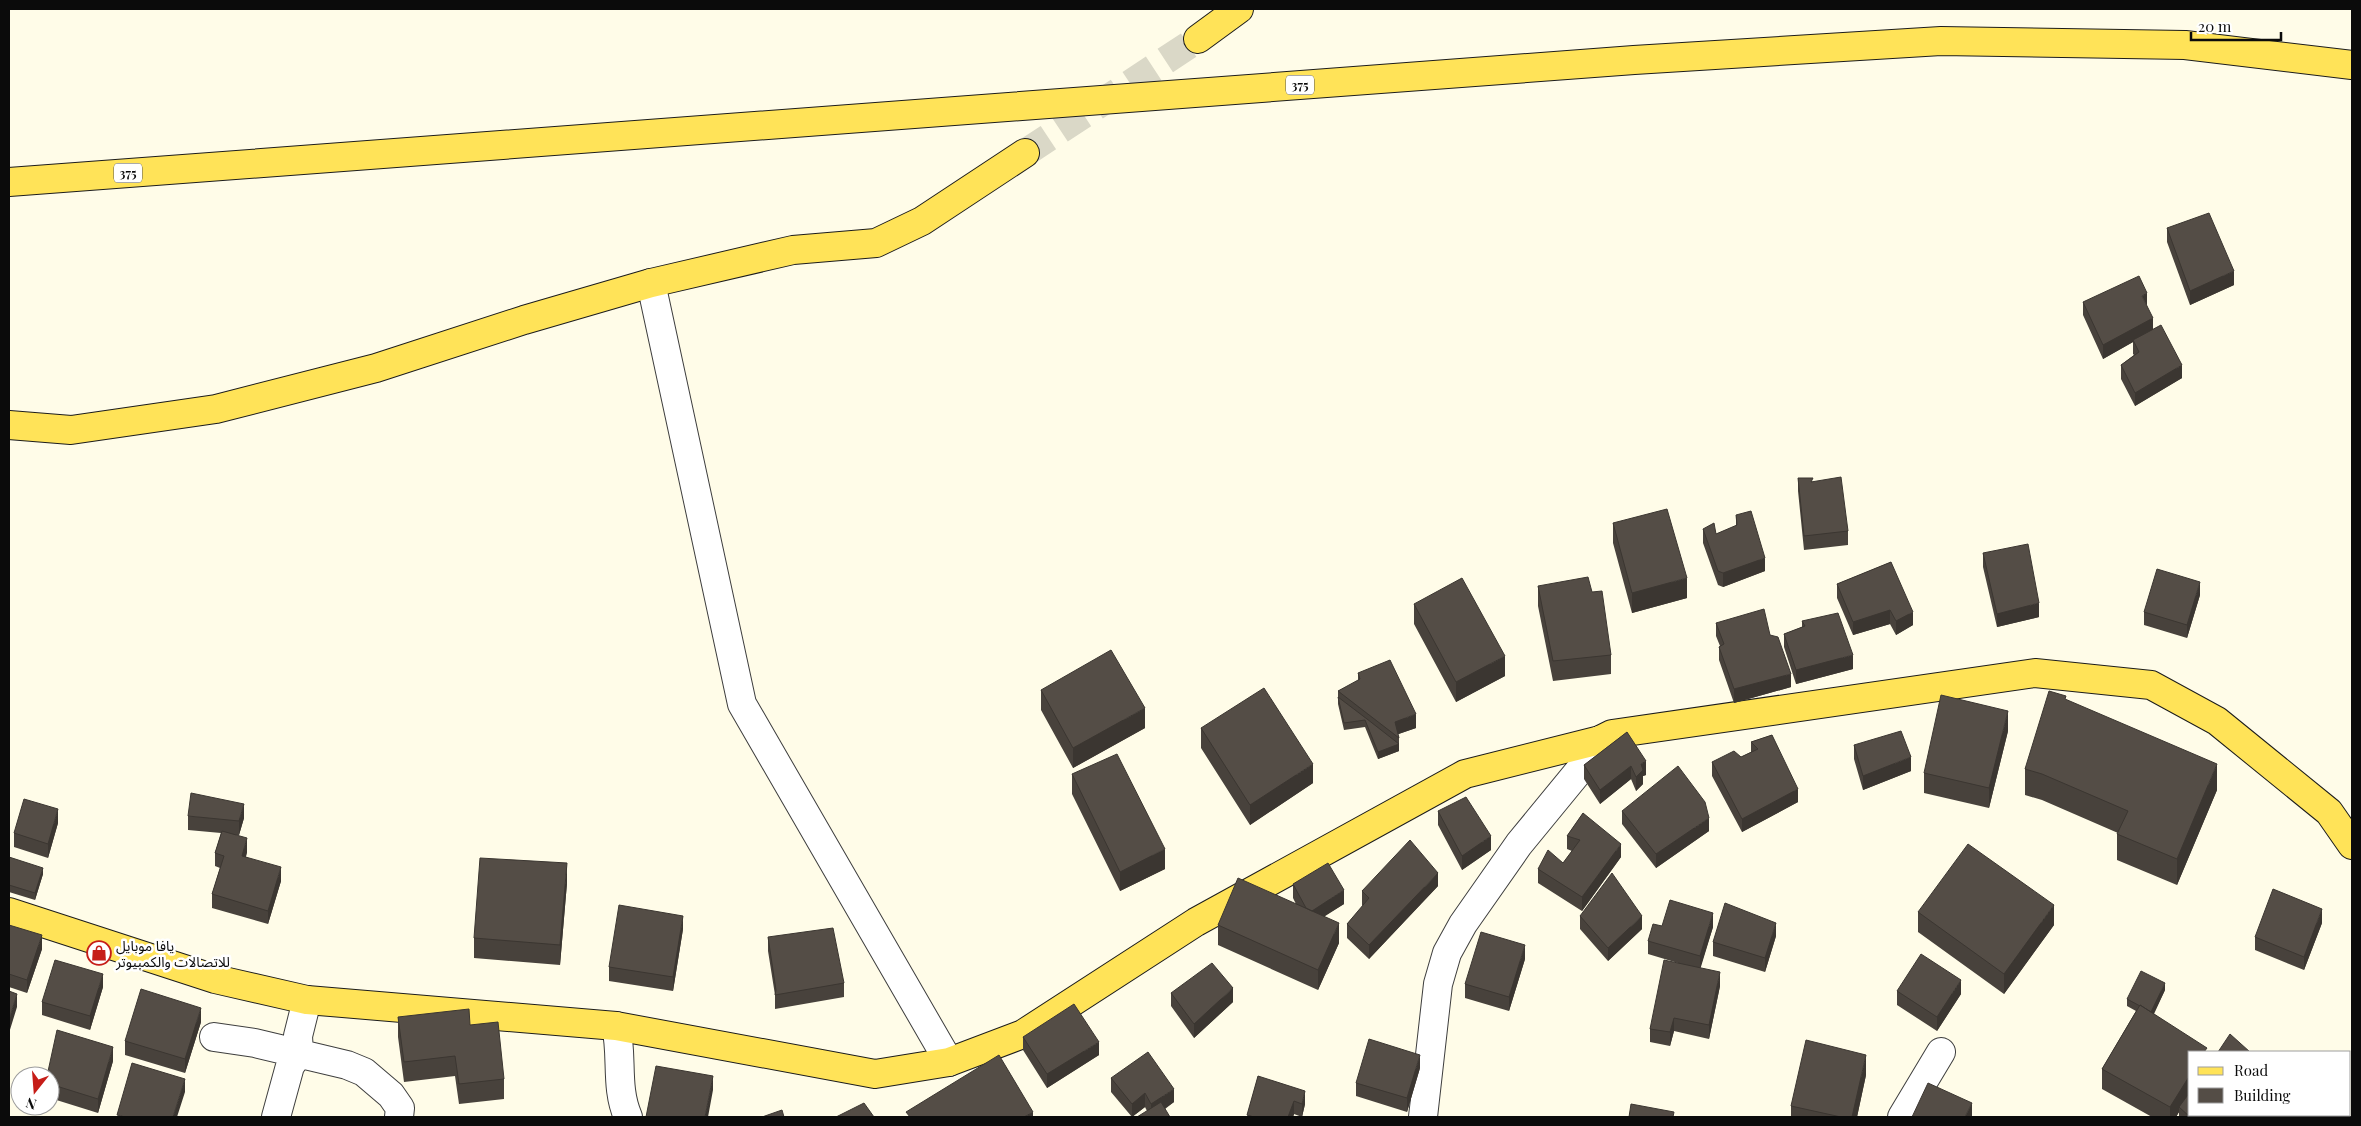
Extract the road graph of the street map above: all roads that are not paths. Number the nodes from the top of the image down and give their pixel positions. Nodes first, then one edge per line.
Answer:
1 (1239, 9) edge
2 (1198, 39) tunnel mouth
3 (2352, 65) edge
4 (1025, 153) tunnel mouth
5 (9, 182) edge
6 (651, 283) junction
7 (9, 425) edge
8 (1600, 740) junction
9 (2352, 845) edge
10 (9, 912) edge
11 (307, 1000) junction
12 (616, 1026) junction
13 (214, 1037) dead end
14 (1941, 1052) dead end
15 (299, 1053) junction
16 (949, 1062) junction
17 (276, 1117) edge
18 (399, 1117) edge
19 (628, 1117) edge
20 (1423, 1117) edge
21 (1902, 1117) edge

1 - 2 main road
3 - 5 main road, 375
4 - 6 main road
6 - 7 main road
6 - 16 street
8 - 9 main road
8 - 16 main road
8 - 20 street
10 - 11 main road
11 - 12 main road
11 - 15 street
12 - 16 main road
12 - 19 street
13 - 15 street
14 - 21 street
15 - 17 street
15 - 18 street

